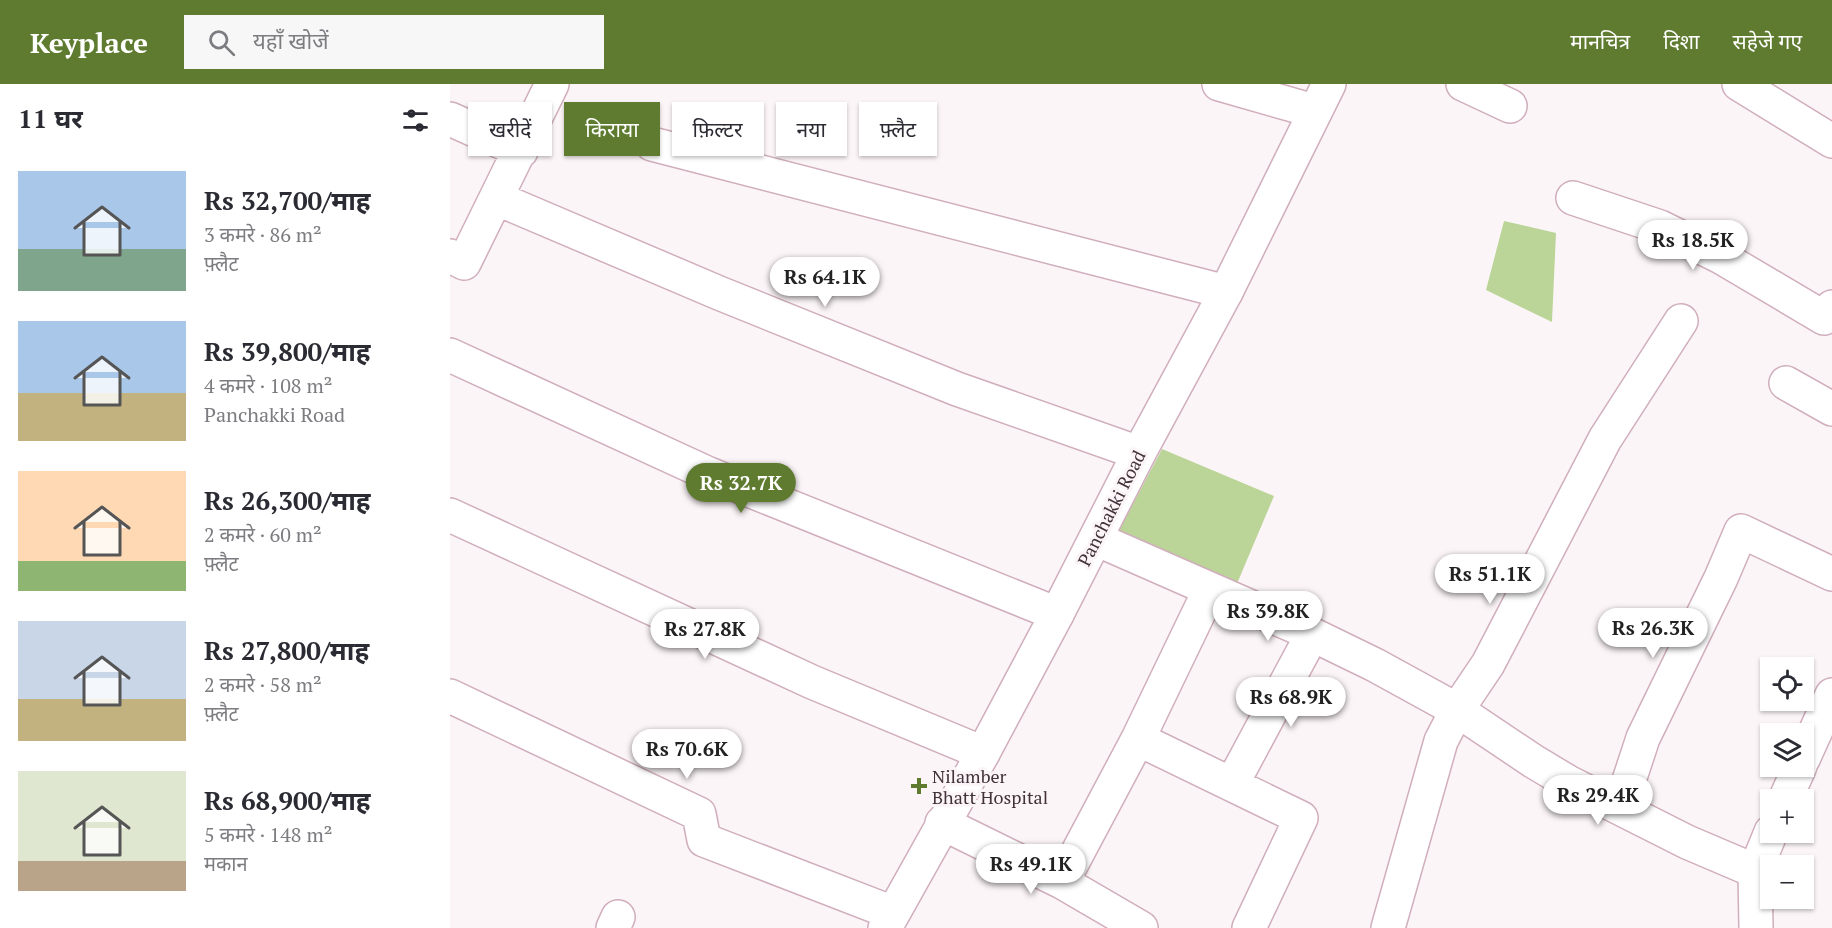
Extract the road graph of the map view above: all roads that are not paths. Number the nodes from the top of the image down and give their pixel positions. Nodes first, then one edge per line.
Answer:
1 (552, 84) edge
2 (1219, 84) edge
3 (1463, 84) edge
4 (1739, 84) edge
5 (1322, 98) edge
6 (544, 102) edge
7 (1510, 106) dead end
8 (450, 119) edge
9 (468, 127) edge
10 (1832, 141) edge
11 (660, 146) edge
12 (519, 156) edge
13 (1573, 198) dead end
14 (498, 199) junction
15 (450, 256) edge
16 (1226, 292) junction
17 (1832, 307) edge
18 (1681, 321) dead end
19 (450, 355) edge
20 (1786, 383) dead end
21 (1832, 409) edge
22 (1139, 453) junction
23 (450, 515) edge
24 (1096, 539) junction
25 (1832, 574) edge
26 (1204, 602) dead end
27 (1057, 614) junction
28 (1305, 648) dead end
29 (1832, 695) edge
30 (450, 696) edge
31 (1457, 710) junction
32 (1814, 735) edge
33 (1138, 739) junction
34 (983, 753) junction
35 (1232, 784) junction
36 (1620, 808) junction
37 (942, 823) junction
38 (1766, 843) edge
39 (1755, 871) junction
40 (1062, 882) junction
41 (889, 921) edge
42 (1141, 928) edge
43 (1249, 928) edge
44 (1388, 928) edge
45 (1756, 928) edge

1 - 6 street
2 - 5 street
3 - 7 street
4 - 10 street
5 - 16 street, Panchakki Road
8 - 9 street
11 - 16 street
12 - 14 street
13 - 17 street
14 - 15 street
14 - 22 street
16 - 22 street, Panchakki Road
18 - 31 street
19 - 27 street
20 - 21 street
22 - 24 street, Panchakki Road
23 - 34 street
24 - 27 street, Panchakki Road
24 - 31 street
25 - 36 street
26 - 33 street
27 - 34 street, Panchakki Road
28 - 35 street
29 - 32 street
30 - 41 street
31 - 36 street
31 - 44 street
33 - 35 street
33 - 40 street
34 - 37 street, Panchakki Road
35 - 43 street
36 - 39 street
37 - 40 street
37 - 41 street, Panchakki Road
38 - 39 street
39 - 45 street
40 - 42 street

